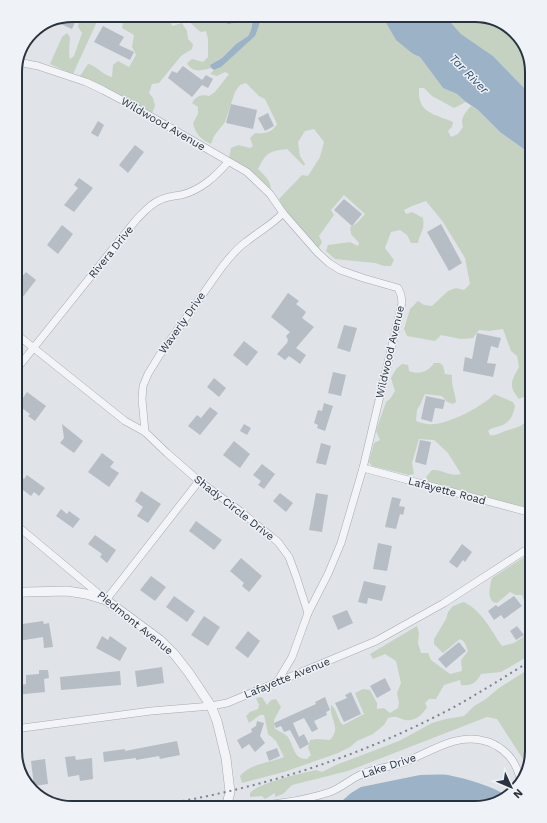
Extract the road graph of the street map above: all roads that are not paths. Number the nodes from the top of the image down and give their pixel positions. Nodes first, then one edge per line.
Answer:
1 (23, 63) edge
2 (228, 162) junction
3 (283, 213) junction
4 (22, 339) edge
5 (33, 348) junction
6 (22, 362) edge
7 (145, 432) junction
8 (363, 468) junction
9 (199, 481) junction
10 (525, 512) edge
11 (22, 530) edge
12 (525, 551) edge
13 (22, 592) edge
14 (106, 600) junction
15 (308, 613) junction
16 (277, 682) junction
17 (211, 706) junction
18 (22, 728) edge
19 (519, 774) edge
20 (228, 801) edge
21 (290, 801) edge

1 - 2 street, Wildwood Avenue
2 - 3 street, Wildwood Avenue
2 - 5 street, Rivera Drive
3 - 7 street, Waverly Drive
3 - 8 street, Wildwood Avenue
4 - 5 street
5 - 6 street, Rivera Drive
5 - 7 street
7 - 9 street, Shady Circle Drive
8 - 10 street, Lafayette Road
8 - 15 street, Wildwood Avenue
9 - 14 street
9 - 15 street, Shady Circle Drive
11 - 14 street, Piedmont Avenue
12 - 16 street, Lafayette Avenue
13 - 14 street
14 - 17 street, Piedmont Avenue
15 - 16 street, Wildwood Avenue
16 - 17 street, Lafayette Avenue
17 - 18 street, Lafayette Avenue
17 - 20 street, Piedmont Avenue
19 - 21 street, Lake Drive

